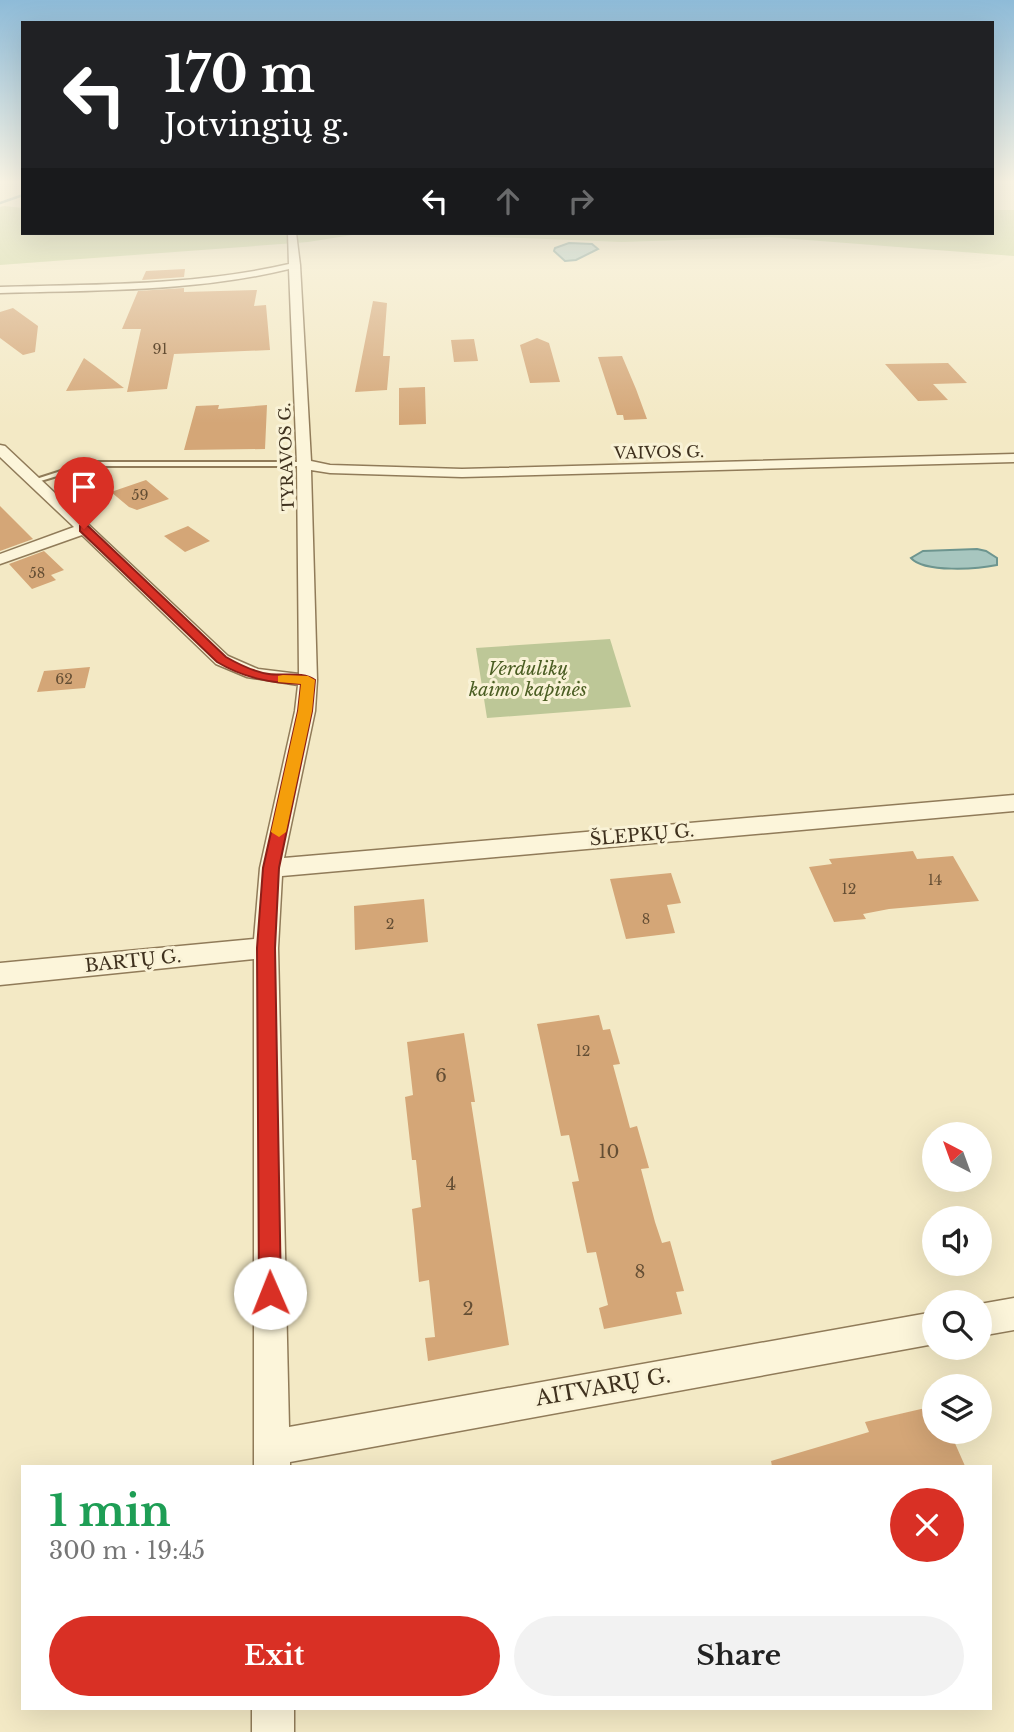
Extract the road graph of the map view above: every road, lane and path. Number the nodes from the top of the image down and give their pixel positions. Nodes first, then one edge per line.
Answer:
1 (295, 261) edge
2 (295, 265) junction
3 (0, 290) edge
4 (4, 457) edge
5 (1014, 458) edge
6 (304, 464) junction
7 (34, 481) junction
8 (84, 529) junction
9 (0, 559) edge
10 (308, 680) junction
11 (1014, 803) edge
12 (271, 868) junction
13 (266, 948) junction
14 (0, 974) edge
15 (1014, 1314) edge
16 (992, 1318) edge
17 (922, 1330) edge
18 (272, 1457) edge
19 (273, 1710) edge
20 (273, 1732) edge

1 - 2 street, TYRAVOS G.
2 - 3 street
2 - 6 street, TYRAVOS G.
4 - 7 street
5 - 6 street, VAIVOS G.
6 - 7 lane
6 - 10 street, TYRAVOS G.
7 - 8 street
8 - 9 street
8 - 10 street
10 - 12 street, TYRAVOS G.
11 - 12 street, ŠLEPKŲ G.
12 - 13 street, TYRAVOS G.
13 - 14 street, BARTŲ G.
13 - 18 street, TYRAVOS G.
15 - 16 street
17 - 18 street, AITVARŲ G.
19 - 20 street

